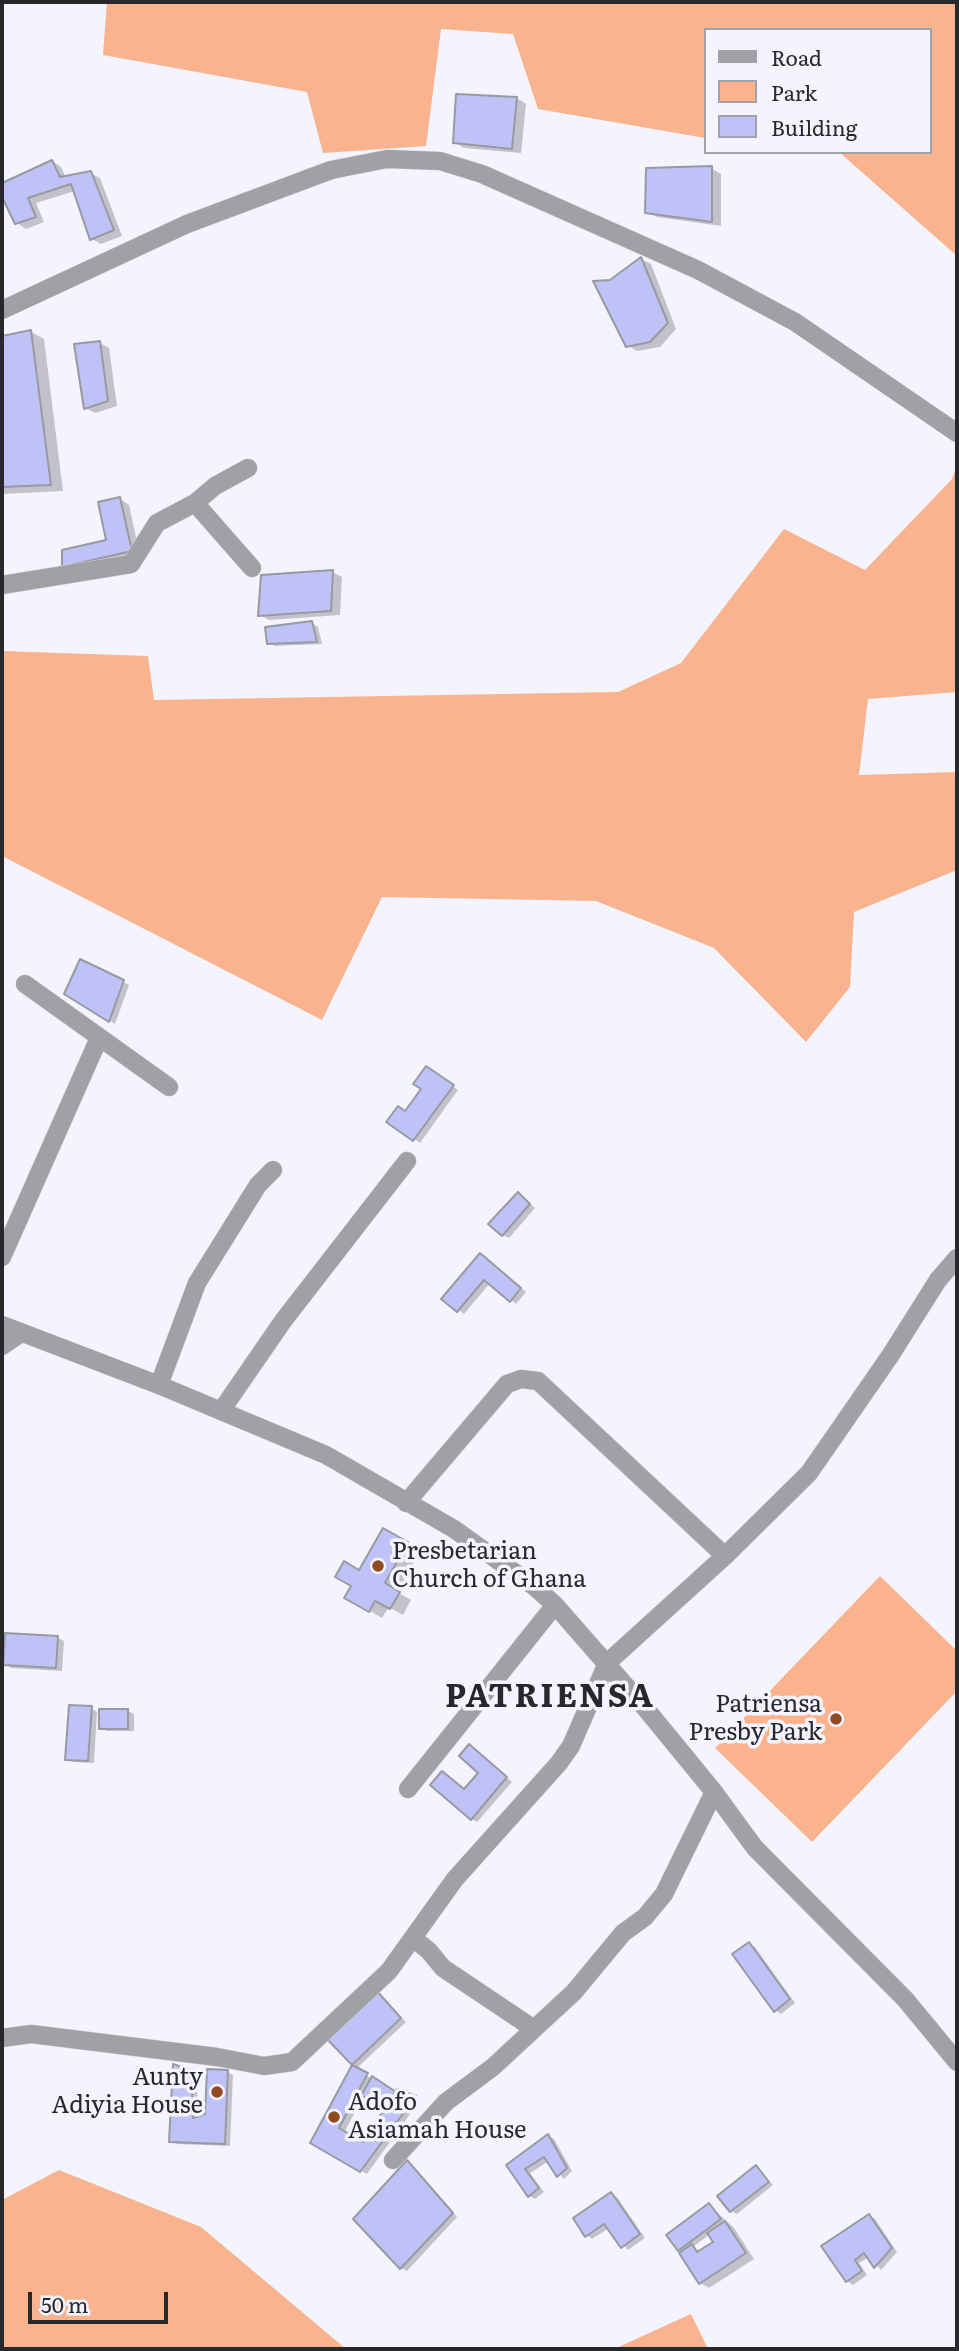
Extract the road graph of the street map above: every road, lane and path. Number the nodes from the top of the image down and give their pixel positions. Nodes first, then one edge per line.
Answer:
1 (2, 310) edge
2 (957, 433) edge
3 (248, 468) dead end
4 (195, 503) junction
5 (252, 568) dead end
6 (2, 585) edge
7 (25, 984) dead end
8 (99, 1038) junction
9 (169, 1087) dead end
10 (407, 1161) dead end
11 (272, 1170) dead end
12 (2, 1257) edge
13 (957, 1258) edge
14 (2, 1325) edge
15 (21, 1333) junction
16 (2, 1346) edge
17 (159, 1385) junction
18 (221, 1411) junction
19 (406, 1503) junction
20 (725, 1556) junction
21 (555, 1605) junction
22 (607, 1663) junction
23 (408, 1789) dead end
24 (714, 1792) junction
25 (413, 1938) junction
26 (534, 2029) junction
27 (2, 2038) edge
28 (957, 2062) edge
29 (393, 2160) dead end

1 - 2 street
3 - 4 street
4 - 5 street
4 - 6 street
7 - 8 street
8 - 9 street
8 - 12 street
10 - 18 street
11 - 17 street
13 - 20 street
14 - 15 street
15 - 16 street
15 - 17 street
17 - 18 street
18 - 19 street
19 - 20 street
19 - 21 street
20 - 22 street
21 - 22 street
21 - 23 street
22 - 24 street
22 - 25 street
24 - 26 street
24 - 28 street
25 - 26 street
25 - 27 street
26 - 29 street

